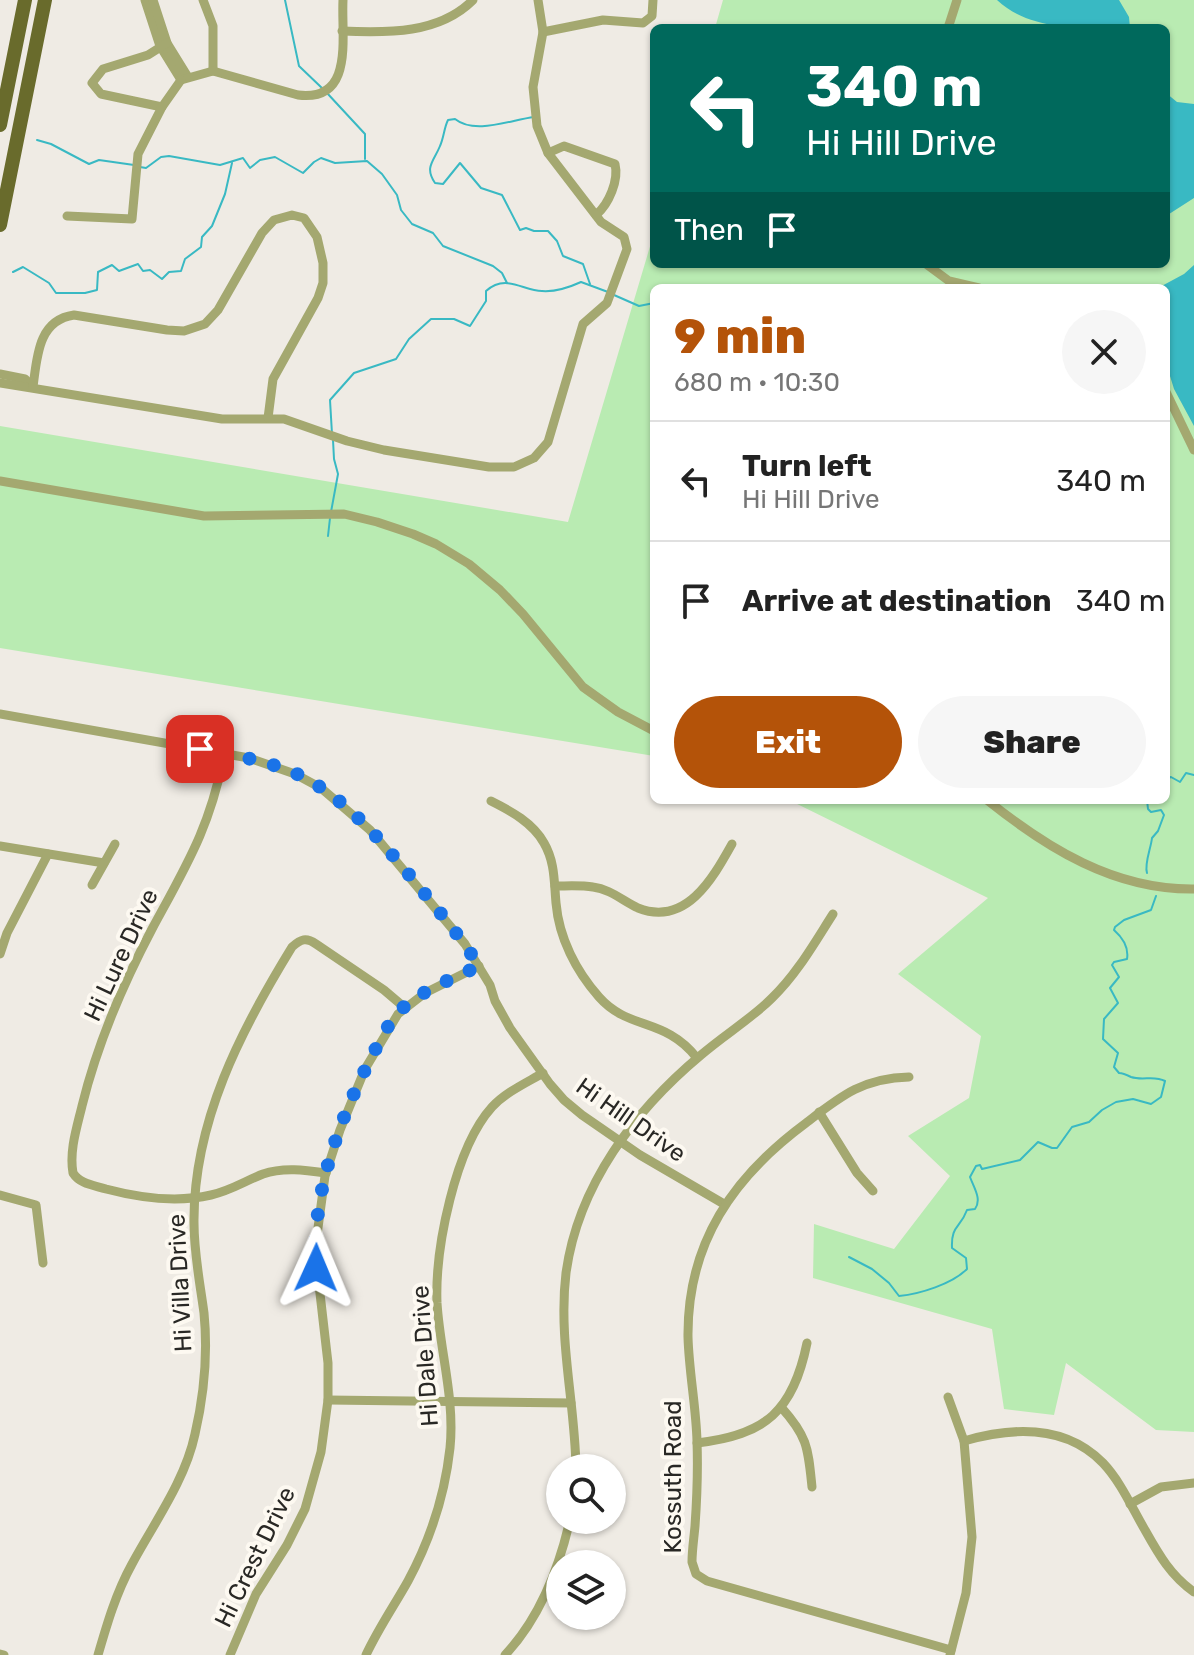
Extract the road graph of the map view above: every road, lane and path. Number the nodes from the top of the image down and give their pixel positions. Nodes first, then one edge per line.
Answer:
1 (25, 0) edge
2 (45, 0) edge
3 (145, 0) edge
4 (153, 0) edge
5 (203, 0) edge
6 (343, 0) edge
7 (473, 0) edge
8 (538, 0) edge
9 (653, 0) edge
10 (957, 0) edge
11 (949, 24) edge
12 (342, 31) junction
13 (543, 32) junction
14 (164, 45) junction
15 (213, 71) junction
16 (184, 78) junction
17 (162, 107) junction
18 (0, 125) edge
19 (548, 153) junction
20 (596, 215) junction
21 (67, 216) dead end
22 (0, 225) edge
23 (931, 268) edge
24 (962, 284) edge
25 (0, 374) edge
26 (0, 383) edge
27 (33, 387) junction
28 (1170, 400) edge
29 (268, 418) junction
30 (1194, 450) edge
31 (0, 481) edge
32 (0, 714) edge
33 (650, 729) edge
34 (224, 754) junction
35 (491, 801) dead end
36 (992, 804) edge
37 (115, 844) dead end
38 (732, 844) dead end
39 (0, 846) edge
40 (48, 854) junction
41 (104, 863) junction
42 (92, 885) dead end
43 (555, 886) junction
44 (1194, 889) edge
45 (833, 914) dead end
46 (3, 933) edge
47 (0, 954) edge
48 (479, 966) junction
49 (404, 1007) junction
50 (697, 1058) junction
51 (543, 1073) junction
52 (909, 1077) dead end
53 (819, 1112) junction
54 (618, 1140) junction
55 (326, 1173) junction
56 (873, 1191) dead end
57 (0, 1195) edge
58 (196, 1198) junction
59 (724, 1204) junction
60 (43, 1263) dead end
61 (807, 1343) dead end
62 (948, 1397) dead end
63 (328, 1400) junction
64 (450, 1402) junction
65 (571, 1403) junction
66 (781, 1407) junction
67 (964, 1441) junction
68 (697, 1443) junction
69 (575, 1454) edge
70 (1194, 1483) edge
71 (812, 1487) dead end
72 (1130, 1504) junction
73 (566, 1534) edge
74 (1194, 1592) edge
75 (950, 1653) edge
76 (98, 1655) edge
77 (230, 1655) edge
78 (366, 1655) edge
79 (505, 1655) edge

1 - 18 main road
2 - 22 main road
3 - 14 street
4 - 14 street
5 - 15 street
6 - 12 street
7 - 12 street
8 - 13 street
9 - 13 street
10 - 11 street
12 - 15 street
13 - 19 street
14 - 16 street
14 - 17 street
15 - 16 street
16 - 17 street
17 - 21 street
19 - 20 street
19 - 20 street
20 - 29 street
23 - 24 street
25 - 27 street
26 - 27 street
27 - 29 street
27 - 29 street
28 - 30 street
31 - 33 street
32 - 34 street, Hi Hill Drive
34 - 48 street, Hi Hill Drive
34 - 58 street, Hi Lure Drive
35 - 43 street
36 - 44 street
37 - 41 street
38 - 43 street
39 - 40 street
40 - 41 street
40 - 46 street
41 - 42 street
43 - 50 street
45 - 50 street
46 - 47 street
48 - 49 street, Hi Crest Drive
48 - 51 street, Hi Hill Drive
49 - 55 street, Hi Crest Drive
49 - 58 street, Hi Villa Drive
50 - 54 street
51 - 54 street, Hi Hill Drive
51 - 64 street, Hi Dale Drive
52 - 53 street, Kossuth Road
53 - 56 street
53 - 59 street, Kossuth Road
54 - 59 street, Hi Hill Drive
54 - 65 street
55 - 58 street
55 - 63 street, Hi Crest Drive
57 - 60 street
58 - 76 street, Hi Villa Drive
59 - 68 street, Kossuth Road
61 - 66 street
62 - 67 street
63 - 64 street
63 - 77 street, Hi Crest Drive
64 - 65 street
64 - 78 street, Hi Dale Drive
65 - 69 street
66 - 68 street
66 - 71 street
67 - 72 street
67 - 75 street
68 - 75 street, Kossuth Road
70 - 72 street
72 - 74 street
73 - 79 street

